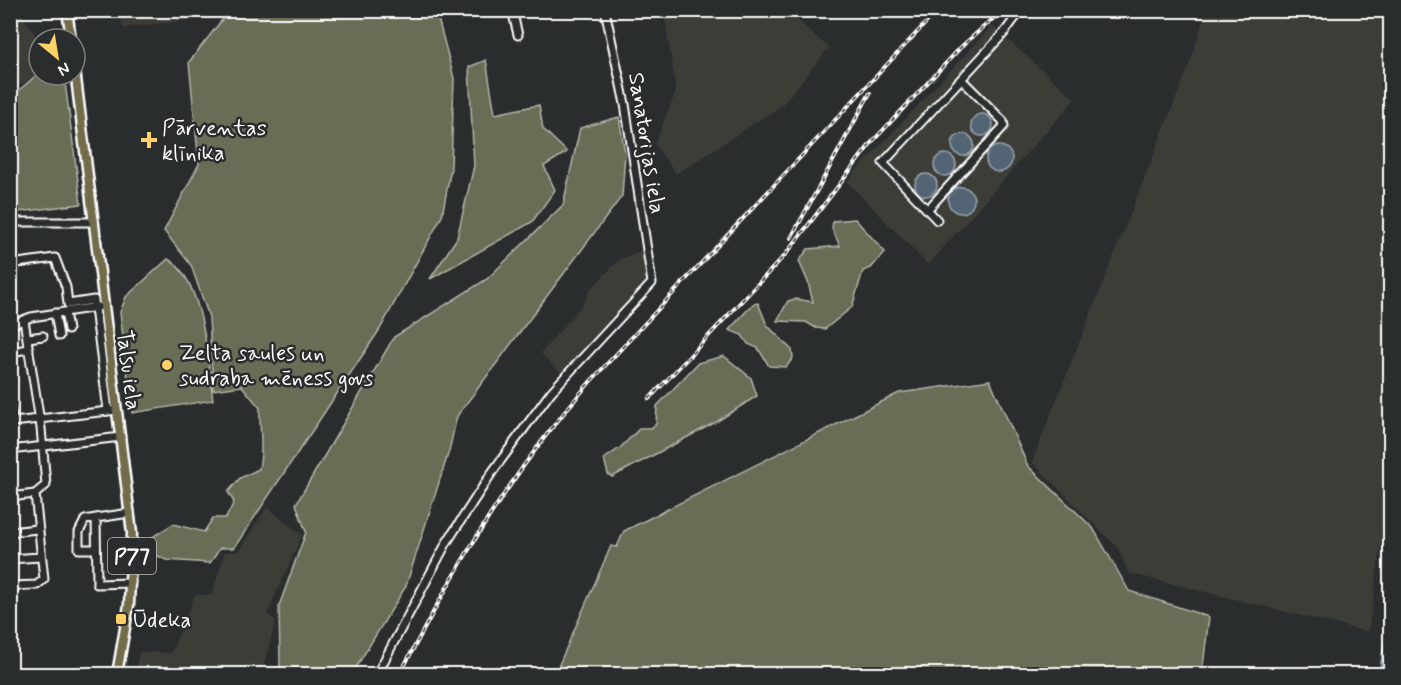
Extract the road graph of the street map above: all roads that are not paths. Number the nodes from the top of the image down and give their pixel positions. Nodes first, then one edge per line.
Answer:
1 (67, 10) edge
2 (512, 10) edge
3 (606, 10) edge
4 (1021, 10) edge
5 (69, 27) edge
6 (518, 35) dead end
7 (962, 79) junction
8 (77, 87) edge
9 (928, 209) junction
10 (937, 220) dead end
11 (10, 222) edge
12 (94, 222) junction
13 (10, 264) edge
14 (100, 306) junction
15 (68, 309) junction
16 (55, 313) junction
17 (24, 320) junction
18 (12, 322) edge
19 (68, 330) dead end
20 (43, 336) dead end
21 (59, 336) dead end
22 (28, 338) junction
23 (29, 349) junction
24 (10, 352) edge
25 (10, 404) edge
26 (112, 411) junction
27 (39, 419) junction
28 (12, 424) edge
29 (121, 437) junction
30 (42, 446) junction
31 (10, 450) edge
32 (35, 494) junction
33 (10, 497) edge
34 (130, 513) junction
35 (96, 518) junction
36 (37, 529) junction
37 (10, 532) edge
38 (96, 549) junction
39 (40, 556) junction
40 (10, 559) edge
41 (131, 584) junction
42 (10, 586) edge
43 (117, 675) edge
44 (377, 675) edge

1 - 5 main road
2 - 6 street
3 - 44 street, Sanatorijas iela
4 - 7 street
7 - 9 street
7 - 9 street
8 - 12 main road, Talsu iela / P77
9 - 10 street
11 - 12 street
12 - 14 main road, Talsu iela / P77
13 - 15 street
14 - 15 street
14 - 26 main road, Talsu iela / P77
15 - 16 street
15 - 19 street
16 - 17 street
16 - 21 street
17 - 18 street
17 - 22 street
20 - 22 street
22 - 23 street
23 - 24 street
23 - 27 street
25 - 28 street
26 - 27 street
26 - 29 main road, Talsu iela / P77
27 - 28 street
27 - 30 street
29 - 30 street
29 - 34 main road, Talsu iela / P77
30 - 31 street
30 - 32 street
32 - 33 street
32 - 36 street
34 - 35 street
34 - 41 main road, Talsu iela / P77
35 - 38 street
35 - 38 street
36 - 37 street
36 - 39 street
38 - 41 street
39 - 40 street
39 - 42 street
41 - 43 main road, Talsu iela / P77

